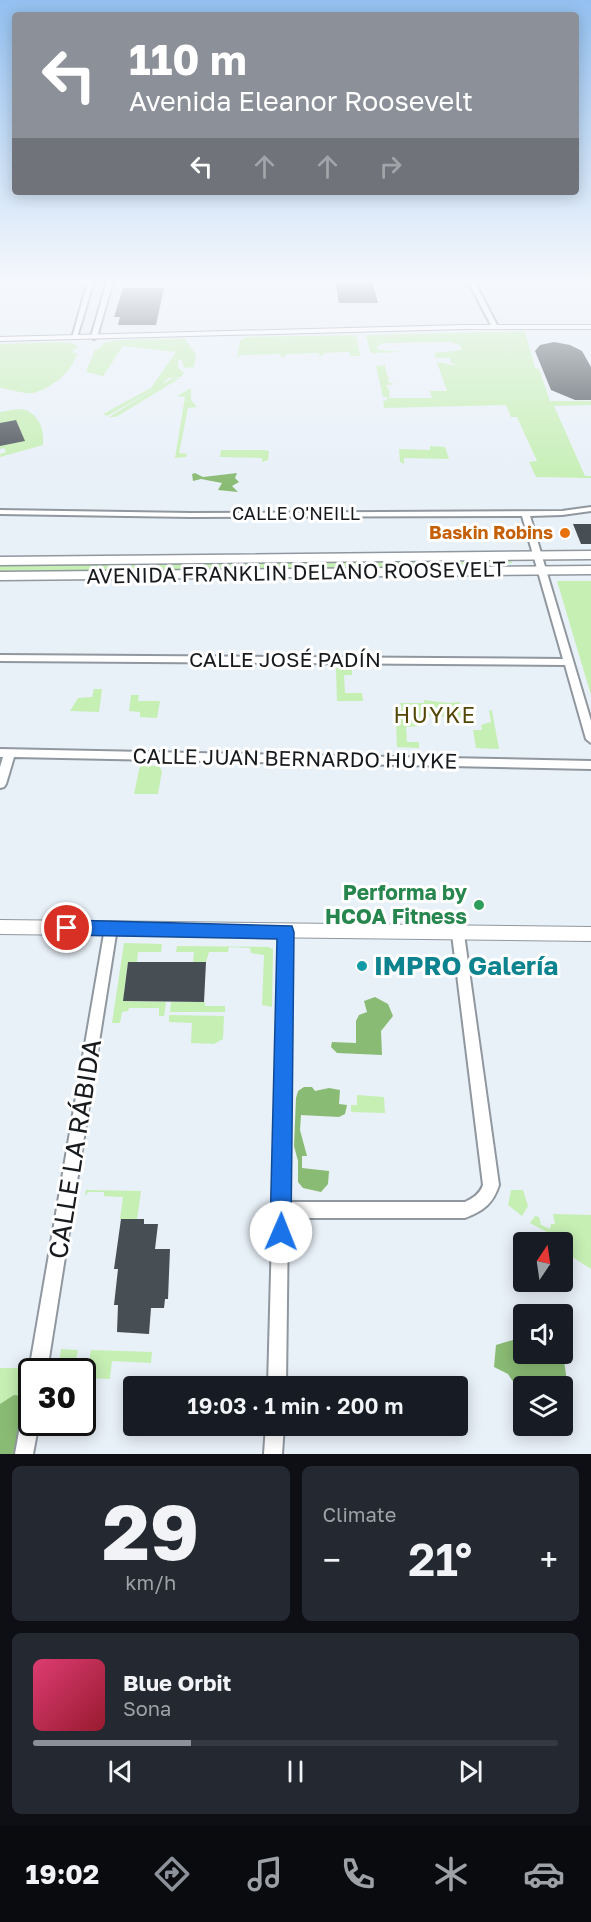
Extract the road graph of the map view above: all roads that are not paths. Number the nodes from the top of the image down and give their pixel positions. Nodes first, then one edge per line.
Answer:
1 (591, 509) edge
2 (0, 512) edge
3 (525, 513) junction
4 (539, 555) junction
5 (591, 555) edge
6 (0, 561) edge
7 (542, 570) junction
8 (591, 570) edge
9 (0, 576) edge
10 (0, 658) edge
11 (569, 662) junction
12 (591, 739) edge
13 (5, 753) edge
14 (591, 765) edge
15 (0, 784) edge
16 (0, 927) edge
17 (111, 928) junction
18 (286, 932) junction
19 (458, 934) junction
20 (591, 934) edge
21 (281, 1210) junction
22 (40, 1358) edge
23 (277, 1376) edge
24 (27, 1436) edge
25 (274, 1436) edge
26 (24, 1454) edge
27 (273, 1454) edge

1 - 3 street, CALLE O'NEILL
2 - 3 street, CALLE O'NEILL
3 - 4 street
4 - 5 main road, AVENIDA FRANKLIN DELANO ROOSEVELT
4 - 6 main road, AVENIDA FRANKLIN DELANO ROOSEVELT
4 - 7 street
7 - 8 main road, AVENIDA FRANKLIN DELANO ROOSEVELT
7 - 9 main road, AVENIDA FRANKLIN DELANO ROOSEVELT
7 - 11 street
10 - 11 street, CALLE JOSÉ PADÍN
11 - 12 street
13 - 14 street, CALLE JUAN BERNARDO HUYKE
13 - 15 street
16 - 17 street
17 - 18 street
17 - 22 street, CALLE LA RÁBIDA
18 - 19 street
18 - 21 street
19 - 20 street
19 - 21 street
21 - 23 street
24 - 26 street
25 - 27 street

